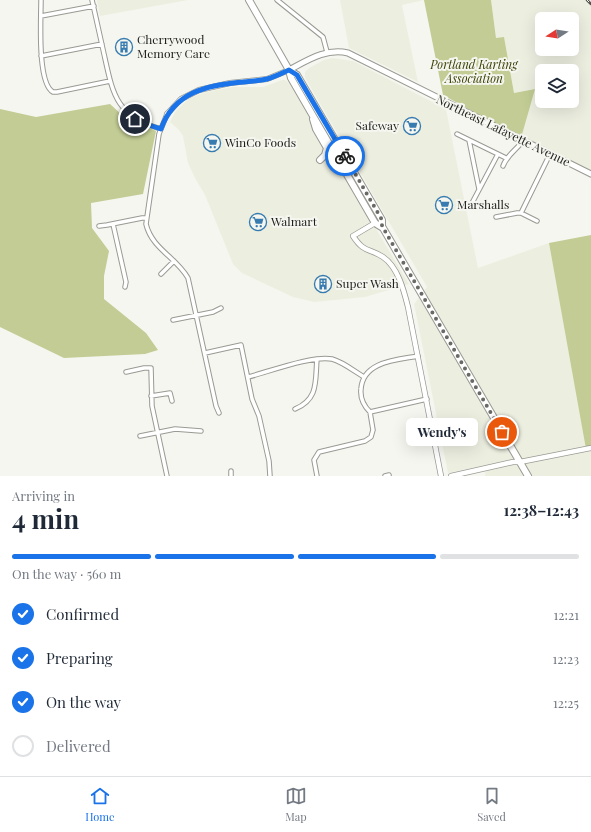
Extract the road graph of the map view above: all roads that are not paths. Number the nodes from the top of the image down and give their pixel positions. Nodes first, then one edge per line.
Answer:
1 (41, 0) edge
2 (92, 0) edge
3 (249, 0) edge
4 (277, 0) edge
5 (94, 6) junction
6 (41, 16) junction
7 (102, 44) junction
8 (327, 52) junction
9 (41, 56) junction
10 (289, 70) junction
11 (110, 81) junction
12 (310, 110) junction
13 (167, 114) joint
14 (315, 117) junction
15 (161, 129) junction
16 (457, 134) dead end
17 (469, 140) junction
18 (523, 141) junction
19 (342, 151) junction
20 (498, 154) junction
21 (550, 154) junction
22 (337, 158) junction
23 (506, 158) junction
24 (320, 160) dead end
25 (503, 166) dead end
26 (591, 174) edge
27 (357, 177) junction
28 (479, 189) junction
29 (472, 203) dead end
30 (521, 213) junction
31 (496, 217) dead end
32 (146, 218) junction
33 (537, 221) dead end
34 (113, 224) junction
35 (378, 224) junction
36 (99, 226) dead end
37 (174, 261) junction
38 (161, 274) dead end
39 (125, 287) dead end
40 (221, 308) dead end
41 (197, 315) junction
42 (173, 320) dead end
43 (205, 353) junction
44 (418, 356) junction
45 (317, 359) junction
46 (126, 372) dead end
47 (248, 377) junction
48 (364, 377) junction
49 (151, 396) junction
50 (427, 399) junction
51 (172, 401) dead end
52 (295, 409) dead end
53 (370, 412) junction
54 (219, 413) dead end
55 (201, 431) dead end
56 (158, 432) junction
57 (140, 436) dead end
58 (434, 438) junction
59 (419, 441) dead end
60 (591, 448) edge
61 (520, 462) junction
62 (231, 471) dead end
63 (167, 476) edge
64 (231, 476) edge
65 (270, 476) edge
66 (317, 476) edge
67 (441, 476) edge
68 (451, 476) edge
69 (528, 476) edge

1 - 6 street
2 - 5 street
3 - 10 highway
4 - 8 street
5 - 6 street
5 - 7 street
6 - 9 street
7 - 9 street
7 - 11 street
8 - 10 main road, Northeast Lafayette Avenue
8 - 18 main road, Northeast Lafayette Avenue
9 - 11 street
10 - 12 highway
10 - 13 street
10 - 19 highway
11 - 15 street
12 - 14 highway
12 - 24 highway
13 - 15 street
14 - 19 highway
14 - 22 highway
15 - 32 street
16 - 17 street
17 - 20 street
17 - 28 street
18 - 21 main road, Northeast Lafayette Avenue
18 - 23 street
19 - 27 highway
20 - 23 street
20 - 28 street
21 - 26 main road, Northeast Lafayette Avenue
21 - 30 street
22 - 27 highway
22 - 35 highway
23 - 25 street
27 - 35 highway
28 - 29 street
30 - 31 street
30 - 33 street
32 - 34 street
32 - 37 street
34 - 36 street
34 - 39 street
35 - 44 street
35 - 61 highway
37 - 38 street
37 - 41 street
40 - 41 street
41 - 42 street
41 - 43 street
43 - 47 street
43 - 54 street
44 - 48 street
44 - 50 street
45 - 47 street
45 - 48 street
45 - 52 street
46 - 49 street
47 - 65 street
48 - 53 street
49 - 51 street
49 - 56 street
50 - 53 street
50 - 58 street
53 - 66 street
55 - 56 street
56 - 57 street
56 - 63 street
58 - 59 street
58 - 67 street
60 - 61 street
61 - 68 street
61 - 69 highway
62 - 64 street

